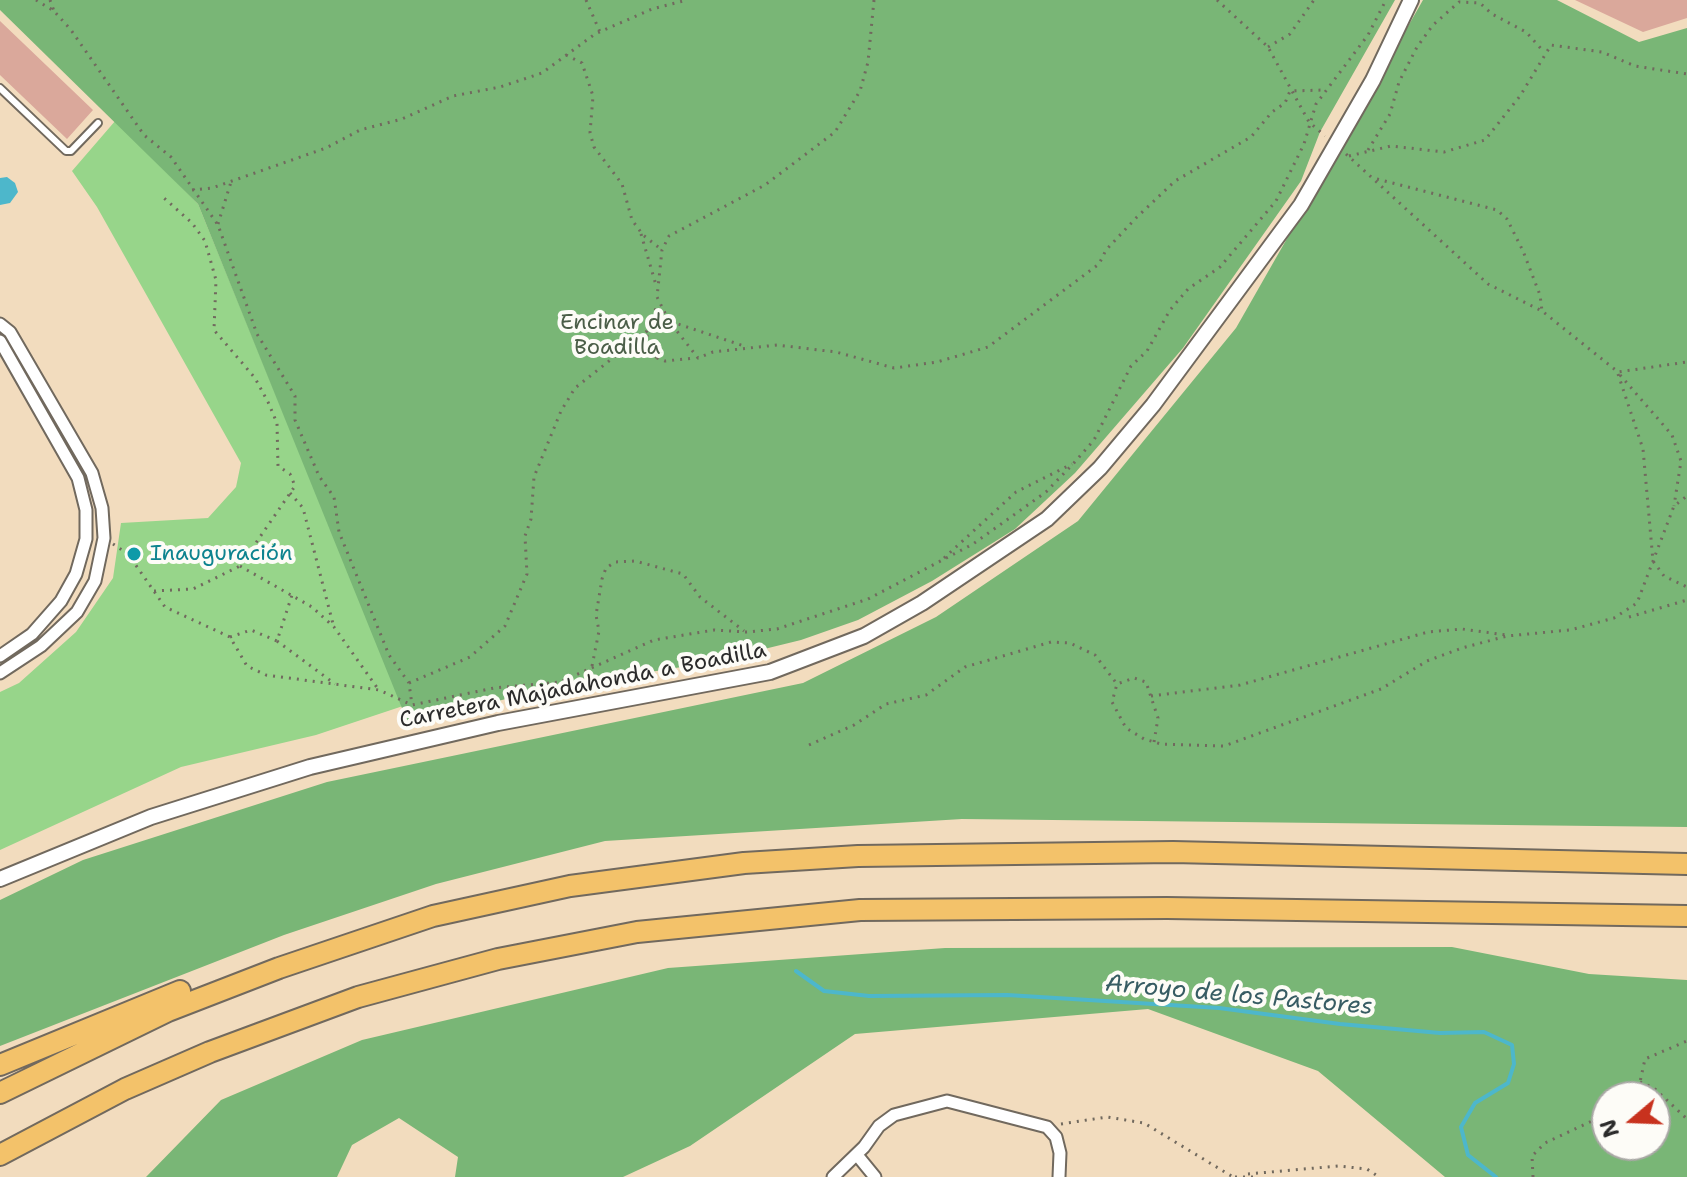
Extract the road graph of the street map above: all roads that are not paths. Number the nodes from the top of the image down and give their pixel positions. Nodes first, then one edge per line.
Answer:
1 (1411, 0) edge
2 (0, 88) edge
3 (98, 123) dead end
4 (0, 324) edge
5 (0, 341) edge
6 (0, 656) edge
7 (0, 673) edge
8 (1687, 864) edge
9 (0, 879) edge
10 (1687, 916) edge
11 (382, 931) junction
12 (0, 1065) edge
13 (0, 1093) edge
14 (0, 1155) edge
15 (857, 1155) junction
16 (833, 1177) edge
17 (875, 1177) edge
18 (1059, 1177) edge

1 - 9 street, Carretera Majadahonda a Boadilla
2 - 3 lane
4 - 7 street
5 - 6 street
8 - 11 highway
10 - 14 highway
11 - 12 highway
11 - 13 highway
15 - 16 street
15 - 17 street
15 - 18 street

